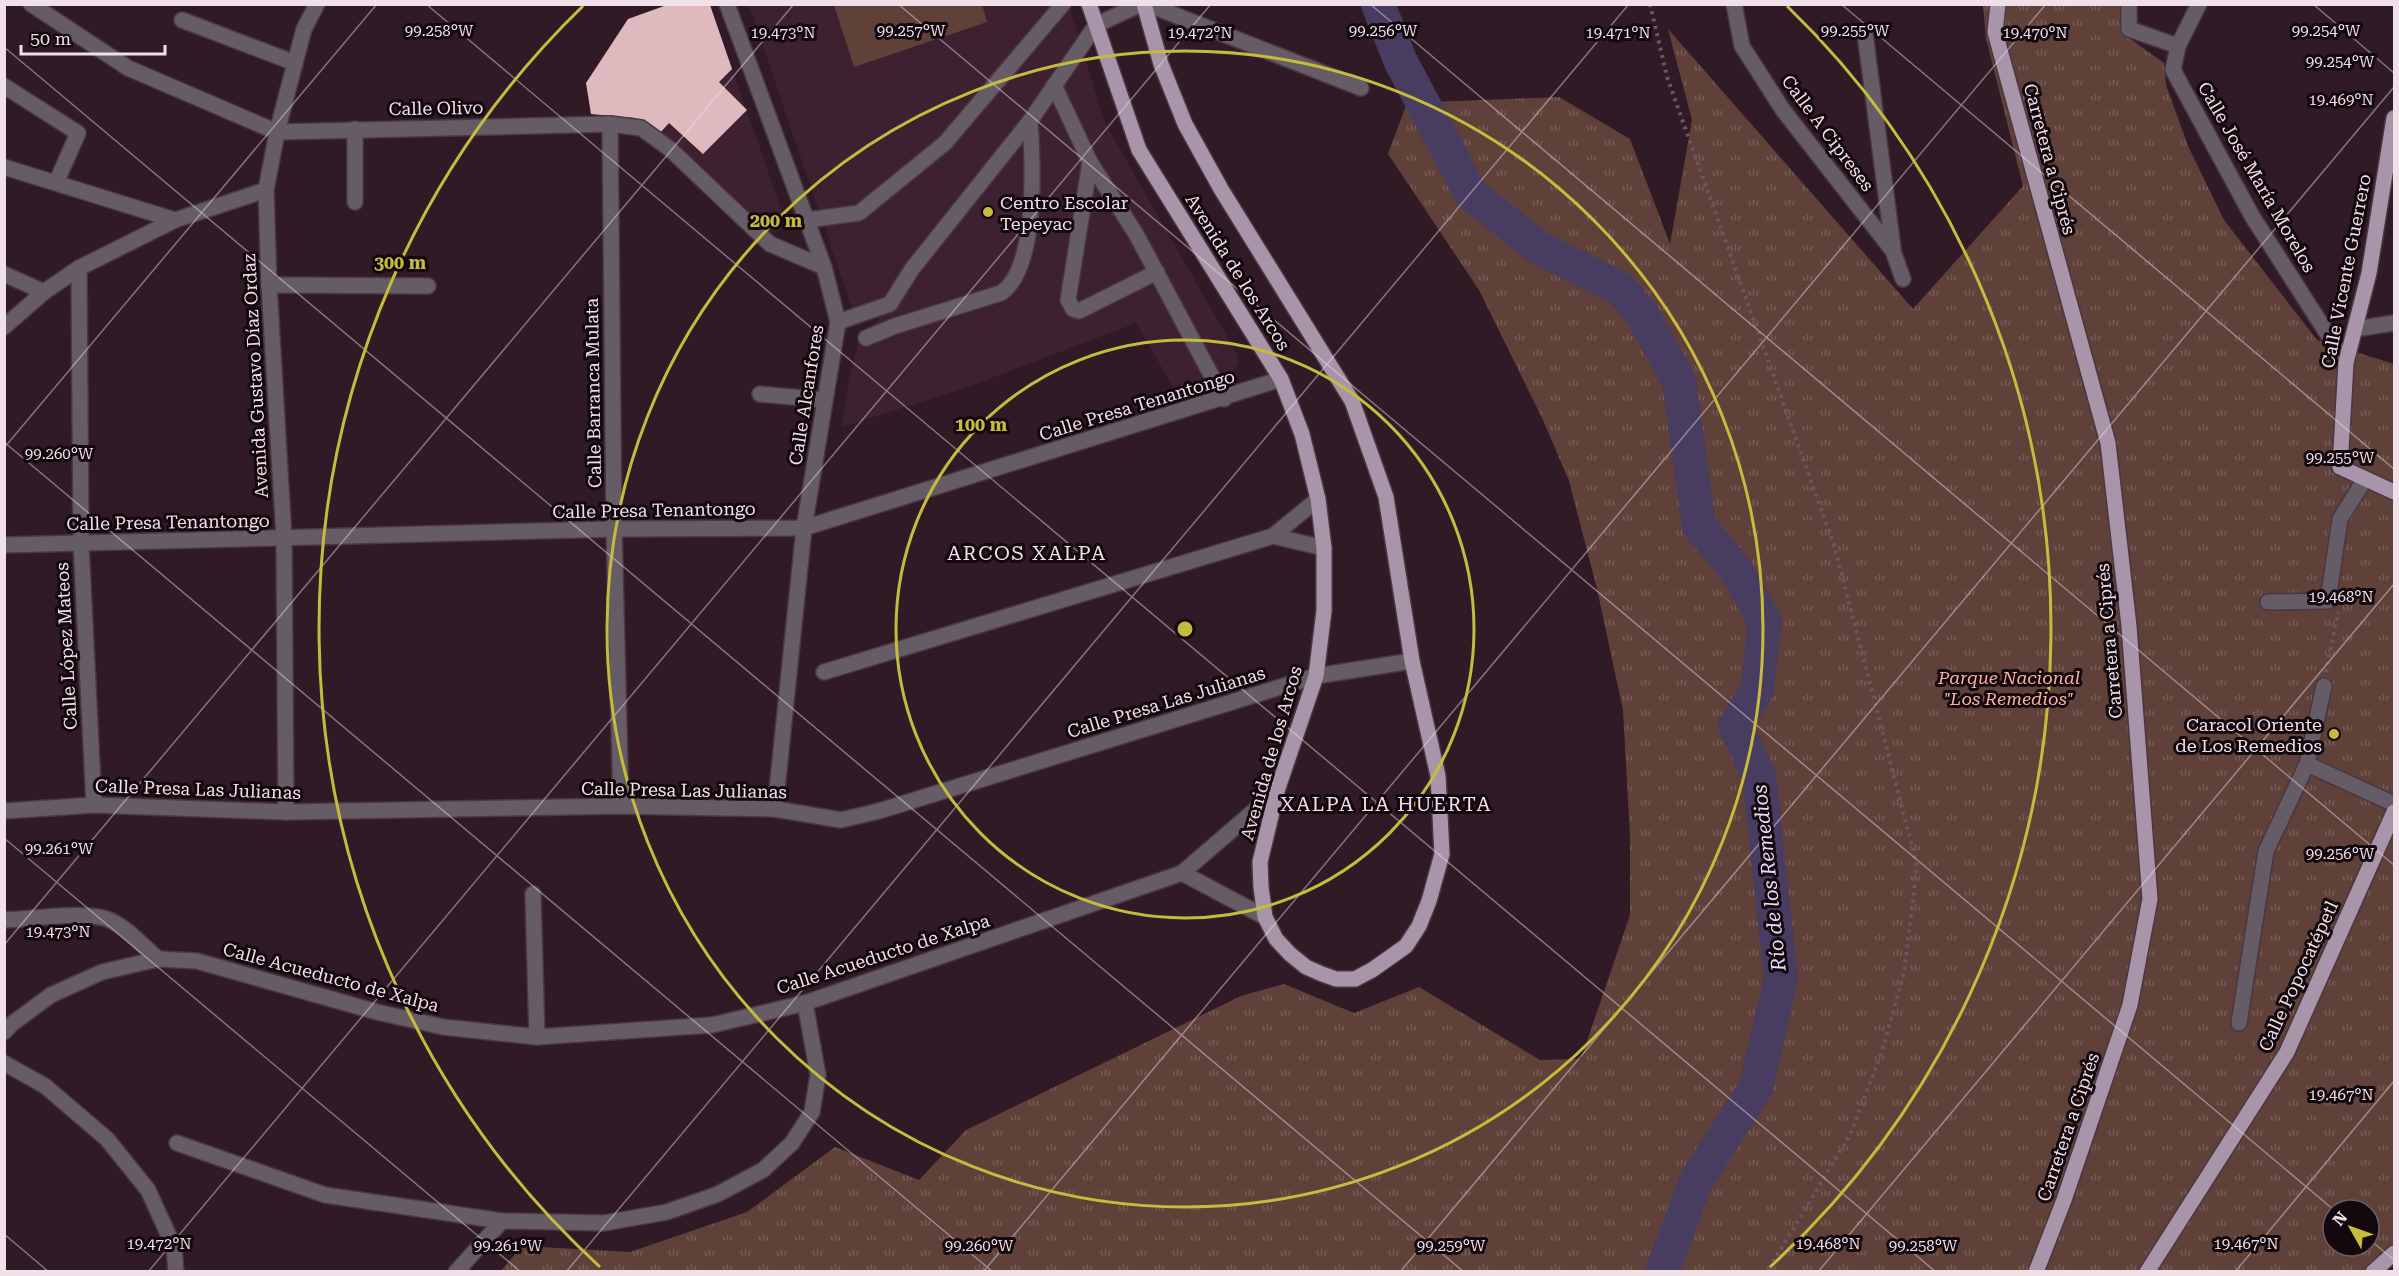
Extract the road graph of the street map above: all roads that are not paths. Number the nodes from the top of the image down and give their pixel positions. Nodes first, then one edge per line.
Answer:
1 (31, 4) edge
2 (317, 4) edge
3 (727, 4) edge
4 (1063, 4) edge
5 (1089, 4) edge
6 (1144, 4) edge
7 (1734, 4) edge
8 (1998, 4) edge
9 (2129, 4) edge
10 (2199, 4) edge
11 (182, 20) dead end
12 (1096, 25) junction
13 (1865, 34) dead end
14 (2178, 46) junction
15 (295, 63) junction
16 (4, 86) edge
17 (1054, 86) junction
18 (1360, 88) dead end
19 (2394, 118) edge
20 (1030, 121) junction
21 (609, 124) junction
22 (355, 129) junction
23 (277, 132) junction
24 (1090, 162) junction
25 (4, 167) edge
26 (56, 183) junction
27 (266, 190) junction
28 (356, 202) dead end
29 (176, 220) junction
30 (807, 220) junction
31 (1893, 251) junction
32 (824, 267) junction
33 (79, 268) junction
34 (1156, 272) junction
35 (4, 274) edge
36 (1903, 279) dead end
37 (268, 285) junction
38 (428, 286) dead end
39 (44, 292) junction
40 (890, 303) junction
41 (838, 322) junction
42 (2394, 322) edge
43 (895, 326) junction
44 (4, 327) edge
45 (2355, 329) junction
46 (866, 338) dead end
47 (2346, 363) junction
48 (1281, 379) junction
49 (760, 394) dead end
50 (1224, 399) junction
51 (825, 400) junction
52 (2365, 479) junction
53 (2394, 492) edge
54 (1318, 499) junction
55 (804, 528) junction
56 (614, 529) junction
57 (1273, 536) junction
58 (284, 538) junction
59 (81, 544) junction
60 (4, 545) edge
61 (1324, 548) junction
62 (2268, 602) dead end
63 (1412, 661) junction
64 (824, 672) dead end
65 (1316, 676) junction
66 (2324, 686) dead end
67 (2307, 764) junction
68 (1277, 791) junction
69 (2394, 804) edge
70 (94, 805) junction
71 (621, 806) junction
72 (774, 809) junction
73 (4, 811) edge
74 (286, 812) junction
75 (2394, 813) edge
76 (1182, 873) junction
77 (533, 894) dead end
78 (1265, 916) junction
79 (4, 920) edge
80 (158, 959) junction
81 (805, 1003) junction
82 (2239, 1023) dead end
83 (4, 1032) edge
84 (537, 1037) junction
85 (4, 1063) edge
86 (177, 1143) dead end
87 (502, 1221) junction
88 (2394, 1253) edge
89 (176, 1272) edge
90 (456, 1272) edge
91 (2036, 1272) edge
92 (2147, 1272) edge
93 (2373, 1272) edge

1 - 23 street, Calle Olivo
2 - 15 street, Avenida Gustavo Díaz Ordaz
3 - 30 street, Calle Alcanfores
4 - 30 street
5 - 12 main road, Avenida de los Arcos
6 - 12 street
6 - 18 street
6 - 63 main road, Avenida de los Arcos
7 - 31 street, Calle A Cipreses
8 - 91 main road, Carretera a Ciprés
9 - 14 street
10 - 14 street, Calle José María Morelos
11 - 15 street
12 - 17 street
12 - 48 main road, Avenida de los Arcos
13 - 31 street
14 - 47 street, Calle José María Morelos
15 - 23 street, Avenida Gustavo Díaz Ordaz
16 - 26 street
17 - 20 street
17 - 24 street
19 - 45 main road, Calle Vicente Guerrero
20 - 40 street
20 - 43 street
21 - 22 street, Calle Olivo
21 - 32 street, Calle Olivo
21 - 56 street, Calle Barranca Mulata
22 - 23 street, Calle Olivo
22 - 28 street
23 - 27 street, Avenida Gustavo Díaz Ordaz
24 - 34 street
24 - 34 street
25 - 26 street
26 - 29 street
27 - 29 street
27 - 37 street, Avenida Gustavo Díaz Ordaz
29 - 33 street
30 - 32 street, Calle Alcanfores
31 - 36 street, Calle A Cipreses
32 - 41 street, Calle Alcanfores
33 - 39 street
33 - 59 street, Calle López Mateos
34 - 50 street
35 - 39 street
37 - 38 street
37 - 58 street, Avenida Gustavo Díaz Ordaz
39 - 44 street
40 - 41 street
40 - 43 street
41 - 51 street, Calle Alcanfores
42 - 45 street
43 - 46 street
45 - 47 main road, Calle Vicente Guerrero
47 - 52 main road, Calle Vicente Guerrero
48 - 50 street, Calle Presa Tenantongo
48 - 54 main road, Avenida de los Arcos
49 - 51 street
50 - 55 street, Calle Presa Tenantongo
51 - 55 street, Calle Alcanfores
52 - 53 main road
52 - 62 street
54 - 57 street
54 - 61 main road, Avenida de los Arcos
55 - 56 street, Calle Presa Tenantongo
55 - 72 street, Calle Alcanfores
56 - 58 street, Calle Presa Tenantongo
56 - 71 street, Calle Barranca Mulata
57 - 61 street
57 - 64 street
58 - 59 street, Calle Presa Tenantongo
58 - 74 street, Avenida Gustavo Díaz Ordaz
59 - 60 street, Calle Presa Tenantongo
59 - 70 street, Calle López Mateos
61 - 65 main road, Avenida de los Arcos
63 - 65 street, Calle Presa Las Julianas
63 - 78 main road, Avenida de los Arcos
65 - 68 main road, Avenida de los Arcos
65 - 72 street, Calle Presa Las Julianas
66 - 67 street
67 - 69 street
67 - 82 street
68 - 76 street, Calle Acueducto de Xalpa
68 - 78 main road, Avenida de los Arcos
70 - 73 street, Calle Presa Las Julianas
70 - 74 street, Calle Presa Las Julianas
71 - 72 street, Calle Presa Las Julianas
71 - 74 street, Calle Presa Las Julianas
75 - 92 main road, Calle Popocatépetl
76 - 78 street
76 - 81 street, Calle Acueducto de Xalpa
77 - 84 street
79 - 80 street
80 - 83 street, Calle Acueducto de Xalpa
80 - 84 street, Calle Acueducto de Xalpa
81 - 84 street, Calle Acueducto de Xalpa
81 - 87 street
85 - 89 street
86 - 87 street
87 - 90 street
88 - 93 main road

